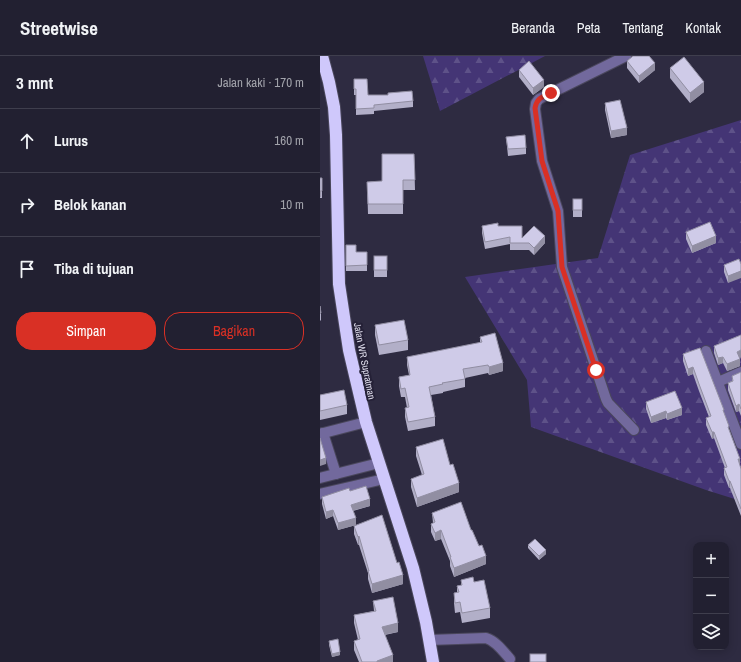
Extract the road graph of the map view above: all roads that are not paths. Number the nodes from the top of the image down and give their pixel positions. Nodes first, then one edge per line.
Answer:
1 (322, 56) edge
2 (626, 56) edge
3 (706, 351) dead end
4 (741, 372) edge
5 (718, 382) junction
6 (366, 422) junction
7 (634, 430) dead end
8 (322, 434) edge
9 (741, 444) edge
10 (379, 463) junction
11 (336, 474) junction
12 (320, 478) edge
13 (384, 479) junction
14 (320, 494) edge
15 (429, 640) junction
16 (510, 659) dead end
17 (434, 662) edge

1 - 6 highway, Jalan WR Supratman
2 - 7 street
3 - 5 street
4 - 5 street
5 - 9 street
6 - 8 street
6 - 10 highway, Jalan WR Supratman
8 - 11 street
10 - 11 street
10 - 13 highway, Jalan WR Supratman
11 - 12 street
13 - 14 street
13 - 15 highway, Jalan WR Supratman
15 - 16 street
15 - 17 highway, Jalan WR Supratman

